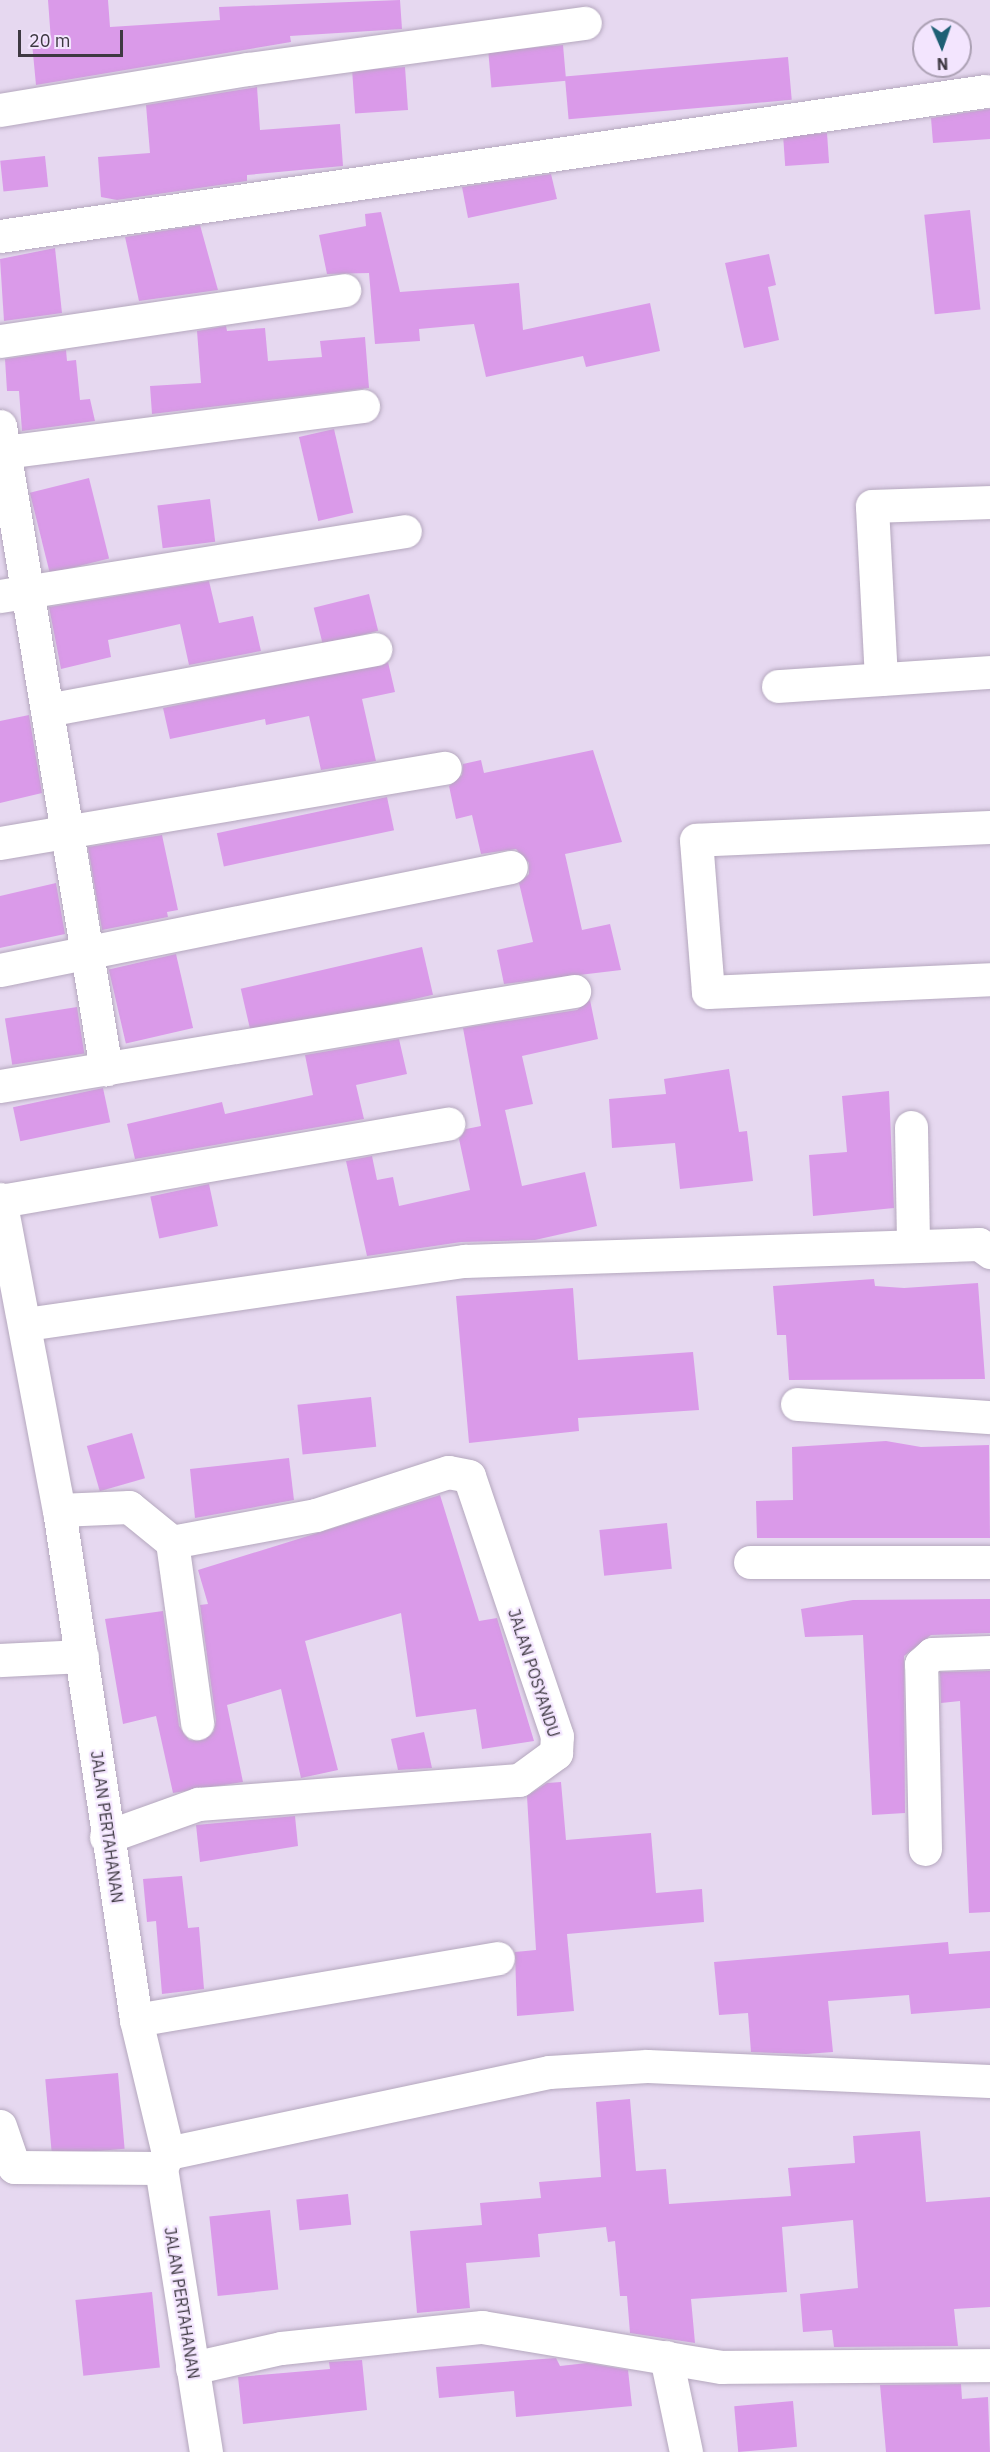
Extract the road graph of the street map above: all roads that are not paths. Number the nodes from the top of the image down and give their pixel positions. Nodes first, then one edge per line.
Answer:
1 (585, 23) dead end
2 (985, 92) dead end
3 (0, 110) edge
4 (0, 236) edge
5 (344, 290) dead end
6 (0, 341) edge
7 (363, 406) dead end
8 (2, 439) edge
9 (990, 501) edge
10 (405, 531) dead end
11 (14, 594) edge
12 (375, 649) dead end
13 (990, 672) edge
14 (881, 679) junction
15 (778, 686) dead end
16 (47, 710) junction
17 (445, 768) dead end
18 (990, 827) edge
19 (67, 834) junction
20 (0, 843) edge
21 (511, 867) dead end
22 (88, 956) junction
23 (0, 970) edge
24 (990, 979) edge
25 (574, 991) dead end
26 (106, 1069) junction
27 (0, 1086) edge
28 (448, 1124) dead end
29 (911, 1127) dead end
30 (0, 1201) edge
31 (913, 1246) junction
32 (990, 1252) edge
33 (26, 1324) junction
34 (797, 1404) dead end
35 (990, 1417) edge
36 (59, 1510) junction
37 (172, 1542) junction
38 (750, 1562) dead end
39 (990, 1562) edge
40 (990, 1652) edge
41 (82, 1656) junction
42 (0, 1660) edge
43 (197, 1723) dead end
44 (106, 1837) junction
45 (925, 1849) dead end
46 (498, 1958) dead end
47 (136, 2020) junction
48 (990, 2081) edge
49 (0, 2126) edge
50 (165, 2160) junction
51 (7, 2168) edge
52 (666, 2357) junction
53 (990, 2365) edge
54 (192, 2368) junction
55 (206, 2452) edge
56 (686, 2452) edge

1 - 3 street
2 - 4 street
5 - 6 street
7 - 8 street
8 - 11 street
9 - 14 street
10 - 11 street
11 - 16 street
12 - 16 street
13 - 14 street
14 - 15 street
16 - 19 street
17 - 19 street
18 - 24 street
19 - 20 street
19 - 22 street
21 - 22 street
22 - 23 street
22 - 26 street
25 - 26 street
26 - 27 street
28 - 30 street
29 - 31 street
30 - 33 street, JALAN PERTAHANAN
31 - 32 street
31 - 33 street
33 - 36 street, JALAN PERTAHANAN
34 - 35 street
36 - 37 street
36 - 41 street, JALAN PERTAHANAN
37 - 43 street
37 - 44 street, JALAN POSYANDU
38 - 39 street
40 - 45 street
41 - 42 street
41 - 44 street, JALAN PERTAHANAN
44 - 47 street, JALAN PERTAHANAN
46 - 47 street
47 - 50 street, JALAN PERTAHANAN
48 - 50 street
49 - 51 street
50 - 51 street
50 - 54 street, JALAN PERTAHANAN
52 - 53 street
52 - 54 street
52 - 56 street
54 - 55 street, JALAN PERTAHANAN

